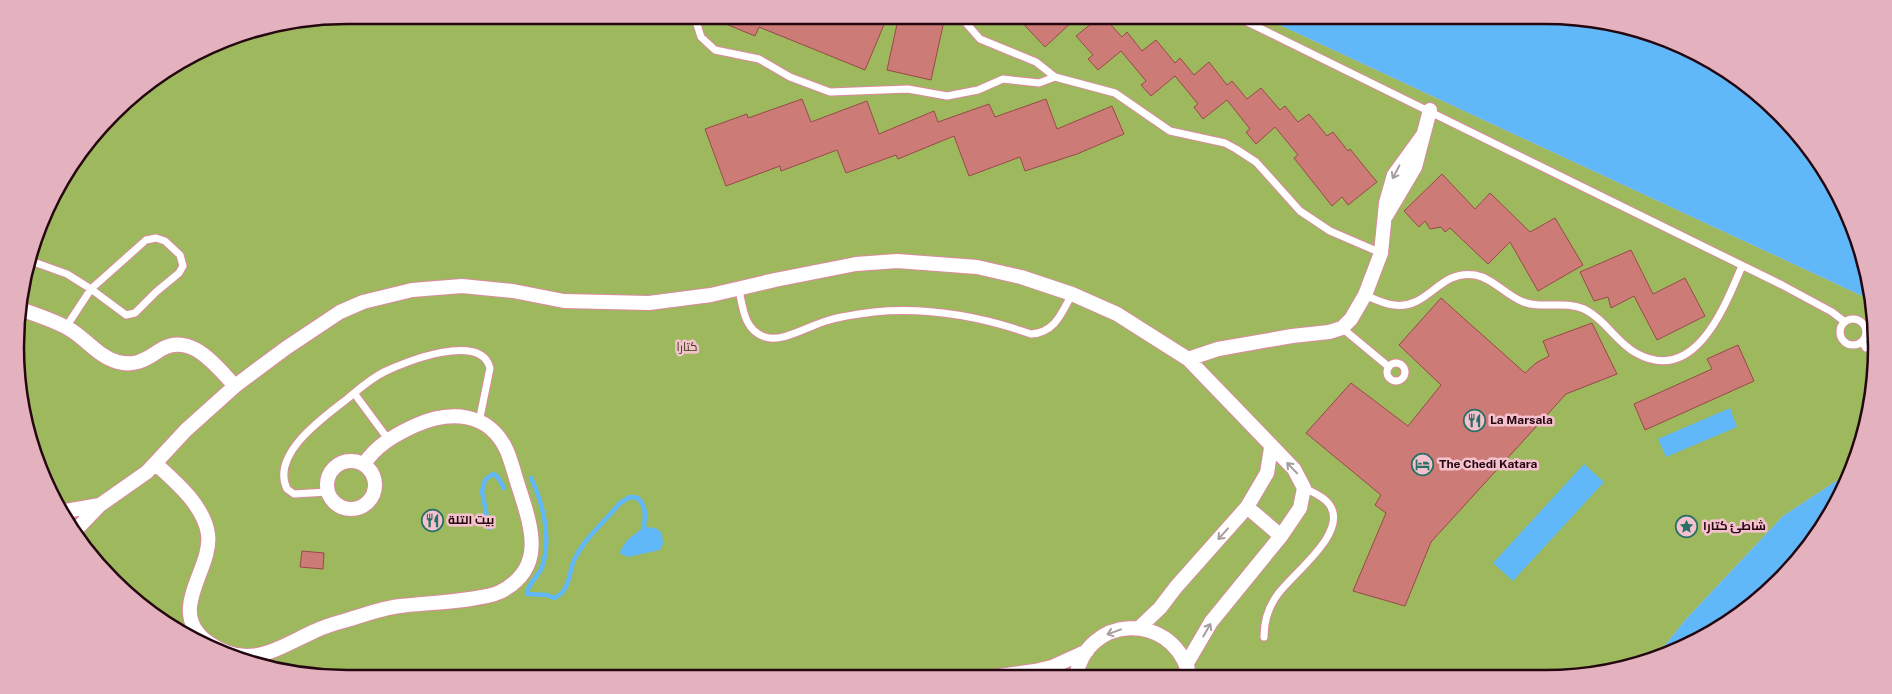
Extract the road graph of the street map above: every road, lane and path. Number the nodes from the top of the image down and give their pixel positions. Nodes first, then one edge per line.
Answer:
1 (697, 24) edge
2 (967, 24) edge
3 (1252, 24) edge
4 (1055, 76) junction
5 (1430, 110) junction
6 (1380, 253) junction
7 (35, 263) edge
8 (1742, 266) junction
9 (91, 289) junction
10 (739, 290) junction
11 (1072, 294) junction
12 (1365, 295) junction
13 (26, 311) edge
14 (1845, 322) junction
15 (66, 327) junction
16 (1342, 328) junction
17 (1862, 342) junction
18 (1868, 347) edge
19 (1188, 360) junction
20 (1389, 367) dead end
21 (235, 386) junction
22 (354, 394) junction
23 (478, 422) junction
24 (388, 439) junction
25 (1271, 448) junction
26 (156, 464) junction
27 (364, 464) junction
28 (1304, 488) junction
29 (328, 492) junction
30 (100, 505) junction
31 (1247, 507) junction
32 (68, 511) edge
33 (79, 528) edge
34 (1281, 536) junction
35 (1139, 628) junction
36 (203, 637) edge
37 (1264, 637) dead end
38 (1087, 651) junction
39 (254, 656) edge
40 (1038, 670) edge
41 (1078, 670) edge
42 (1187, 670) edge
43 (1188, 670) edge

1 - 4 lane
2 - 4 lane
3 - 5 lane
4 - 6 lane
5 - 6 street
5 - 8 lane
6 - 12 street
7 - 9 lane
8 - 12 lane
8 - 14 lane
9 - 9 lane
9 - 15 lane
10 - 11 street
10 - 11 lane
10 - 21 street
11 - 19 street
12 - 16 street
13 - 15 street
14 - 17 lane
14 - 17 lane
15 - 21 street
16 - 19 street
16 - 20 lane
17 - 18 lane
19 - 25 street
21 - 26 street
22 - 23 lane
22 - 24 lane
22 - 29 lane
23 - 24 street
23 - 39 street
24 - 27 street
28 -> 25 street
25 - 31 street
26 - 30 street
26 - 36 street
27 - 29 street
27 - 29 street
28 - 34 street
28 - 37 lane
30 - 32 street
30 - 33 street
31 - 34 street
31 -> 35 street
43 -> 34 street
35 -> 38 street
35 - 42 street
38 - 40 street
38 - 41 street

